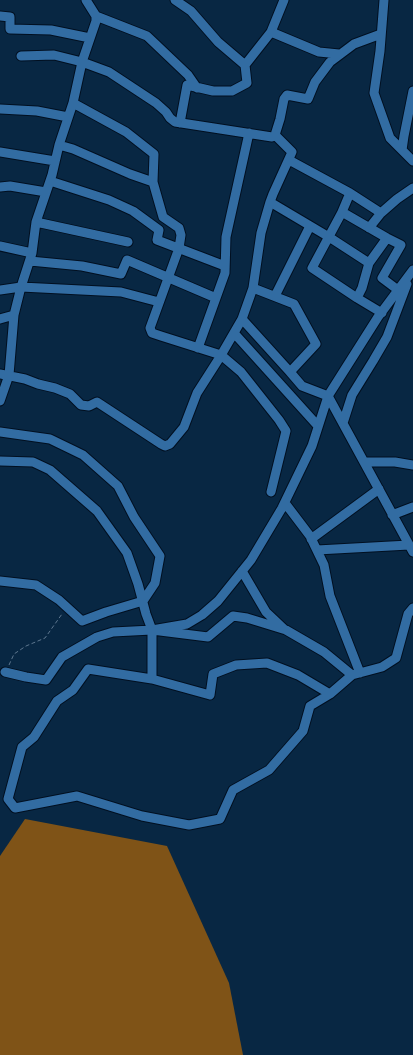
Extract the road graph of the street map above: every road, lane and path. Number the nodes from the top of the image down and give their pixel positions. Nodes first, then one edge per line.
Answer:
1 (86, 0) edge
2 (175, 0) edge
3 (284, 0) edge
4 (384, 0) edge
5 (0, 16) edge
6 (96, 16) junction
7 (272, 32) junction
8 (381, 34) junction
9 (90, 38) junction
10 (339, 54) junction
11 (21, 56) dead end
12 (82, 62) junction
13 (245, 65) junction
14 (197, 88) junction
15 (413, 91) edge
16 (74, 103) junction
17 (0, 109) edge
18 (68, 117) junction
19 (180, 123) junction
20 (249, 133) junction
21 (275, 135) junction
22 (408, 138) edge
23 (59, 145) junction
24 (402, 150) junction
25 (0, 152) edge
26 (289, 160) junction
27 (55, 161) junction
28 (413, 161) edge
29 (50, 181) junction
30 (153, 182) junction
31 (0, 187) edge
32 (413, 188) edge
33 (46, 192) junction
34 (350, 193) junction
35 (270, 202) junction
36 (342, 212) junction
37 (381, 212) junction
38 (36, 222) junction
39 (310, 226) junction
40 (369, 228) junction
41 (329, 236) junction
42 (387, 238) junction
43 (128, 242) dead end
44 (0, 246) edge
45 (179, 248) junction
46 (31, 257) junction
47 (369, 263) junction
48 (225, 266) junction
49 (412, 274) edge
50 (168, 277) junction
51 (21, 287) junction
52 (253, 288) junction
53 (0, 290) edge
54 (398, 290) junction
55 (275, 296) junction
56 (216, 298) junction
57 (357, 298) junction
58 (159, 302) junction
59 (382, 312) junction
60 (14, 315) junction
61 (0, 319) edge
62 (242, 319) junction
63 (234, 333) junction
64 (198, 348) junction
65 (221, 356) junction
66 (290, 372) junction
67 (4, 374) edge
68 (328, 396) junction
69 (0, 400) edge
70 (343, 423) junction
71 (318, 426) junction
72 (0, 432) edge
73 (0, 461) edge
74 (364, 462) junction
75 (413, 465) edge
76 (379, 489) junction
77 (271, 492) dead end
78 (284, 503) junction
79 (413, 506) edge
80 (392, 514) junction
81 (311, 539) junction
82 (411, 549) edge
83 (317, 550) junction
84 (242, 571) junction
85 (0, 581) edge
86 (143, 601) junction
87 (67, 607) junction
88 (413, 608) edge
89 (152, 630) junction
90 (286, 630) junction
91 (4, 672) joint
92 (356, 674) junction
93 (152, 679) junction
94 (330, 694) junction

1 - 6 street
2 - 13 street
3 - 7 street
4 - 8 street
5 - 9 street
6 - 9 street
6 - 14 street
7 - 10 street
7 - 13 street
8 - 10 street
8 - 24 street
9 - 12 street
10 - 21 street
11 - 12 street
12 - 16 street
12 - 19 street
13 - 14 street
14 - 19 street
15 - 22 street
16 - 18 street
16 - 30 street
17 - 18 street
18 - 23 street
19 - 20 street
20 - 21 street
20 - 48 street
21 - 26 street
22 - 24 street
23 - 27 street
23 - 30 street
24 - 28 street
25 - 27 street
26 - 34 street
26 - 35 street
27 - 29 street
29 - 33 street
29 - 45 street
30 - 45 street
31 - 33 street
32 - 37 street
33 - 38 street
34 - 36 street
34 - 37 street
35 - 39 street
35 - 52 street
36 - 40 street
36 - 41 street
37 - 40 street
38 - 43 street
38 - 46 street
39 - 41 street
39 - 55 street
40 - 42 street
41 - 47 street
41 - 57 street
42 - 47 street
42 - 54 street
44 - 46 street
45 - 48 street
45 - 50 street
46 - 50 street
46 - 51 street
47 - 57 street
48 - 56 street
49 - 54 street
49 - 70 street
50 - 56 street
50 - 58 street
51 - 53 street
51 - 58 street
51 - 60 street
52 - 55 street
52 - 62 street
54 - 59 street
55 - 66 street
56 - 64 street
57 - 59 street
58 - 64 street
59 - 68 street
60 - 61 street
60 - 67 street
62 - 63 street
62 - 66 street
63 - 65 street
63 - 71 street
64 - 65 street
65 - 67 street
65 - 77 street
66 - 68 street
67 - 69 street
68 - 70 street
68 - 71 street
70 - 74 street
71 - 78 street
72 - 86 street
73 - 86 street
74 - 75 street
74 - 76 street
76 - 80 street
76 - 81 street
78 - 81 street
78 - 84 street
79 - 80 street
80 - 82 street
81 - 83 street
82 - 83 street
83 - 92 street
84 - 89 street
84 - 90 street
85 - 87 street
86 - 87 street
86 - 89 street
87 - 91 path
88 - 92 street
89 - 90 street
89 - 91 street
89 - 93 street
90 - 92 street
92 - 94 street
93 - 94 street
93 - 94 street

